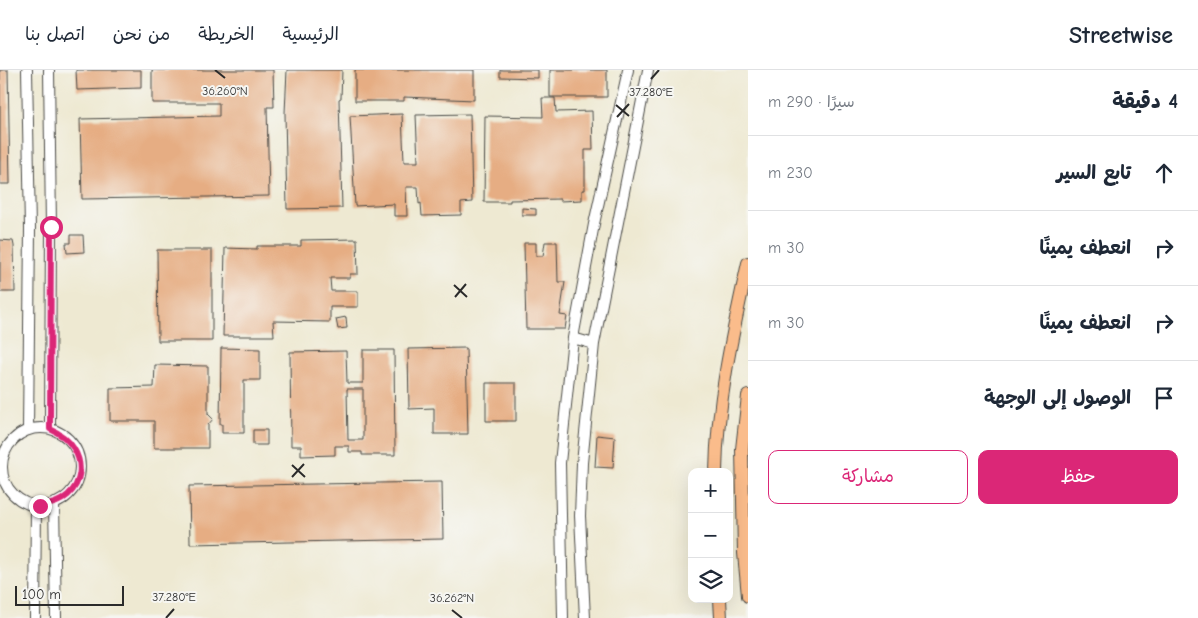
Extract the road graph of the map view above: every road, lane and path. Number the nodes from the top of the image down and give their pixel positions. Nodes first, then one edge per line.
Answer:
1 (27, 70) edge
2 (49, 70) edge
3 (628, 70) edge
4 (648, 70) edge
5 (748, 263) edge
6 (573, 338) junction
7 (594, 344) junction
8 (748, 396) edge
9 (50, 429) junction
10 (28, 430) junction
11 (716, 468) edge
12 (54, 503) junction
13 (36, 505) junction
14 (748, 596) edge
15 (720, 603) edge
16 (35, 618) edge
17 (56, 618) edge
18 (563, 618) edge
19 (586, 618) edge
20 (722, 618) edge

1 - 10 street
2 - 9 street
3 - 6 street
4 - 7 street
5 - 11 main road
6 - 7 street
6 - 18 street
7 - 19 street
8 - 14 main road
9 - 10 street
9 - 12 street
10 - 13 street
12 - 13 street
12 - 17 street
13 - 16 street
15 - 20 main road

